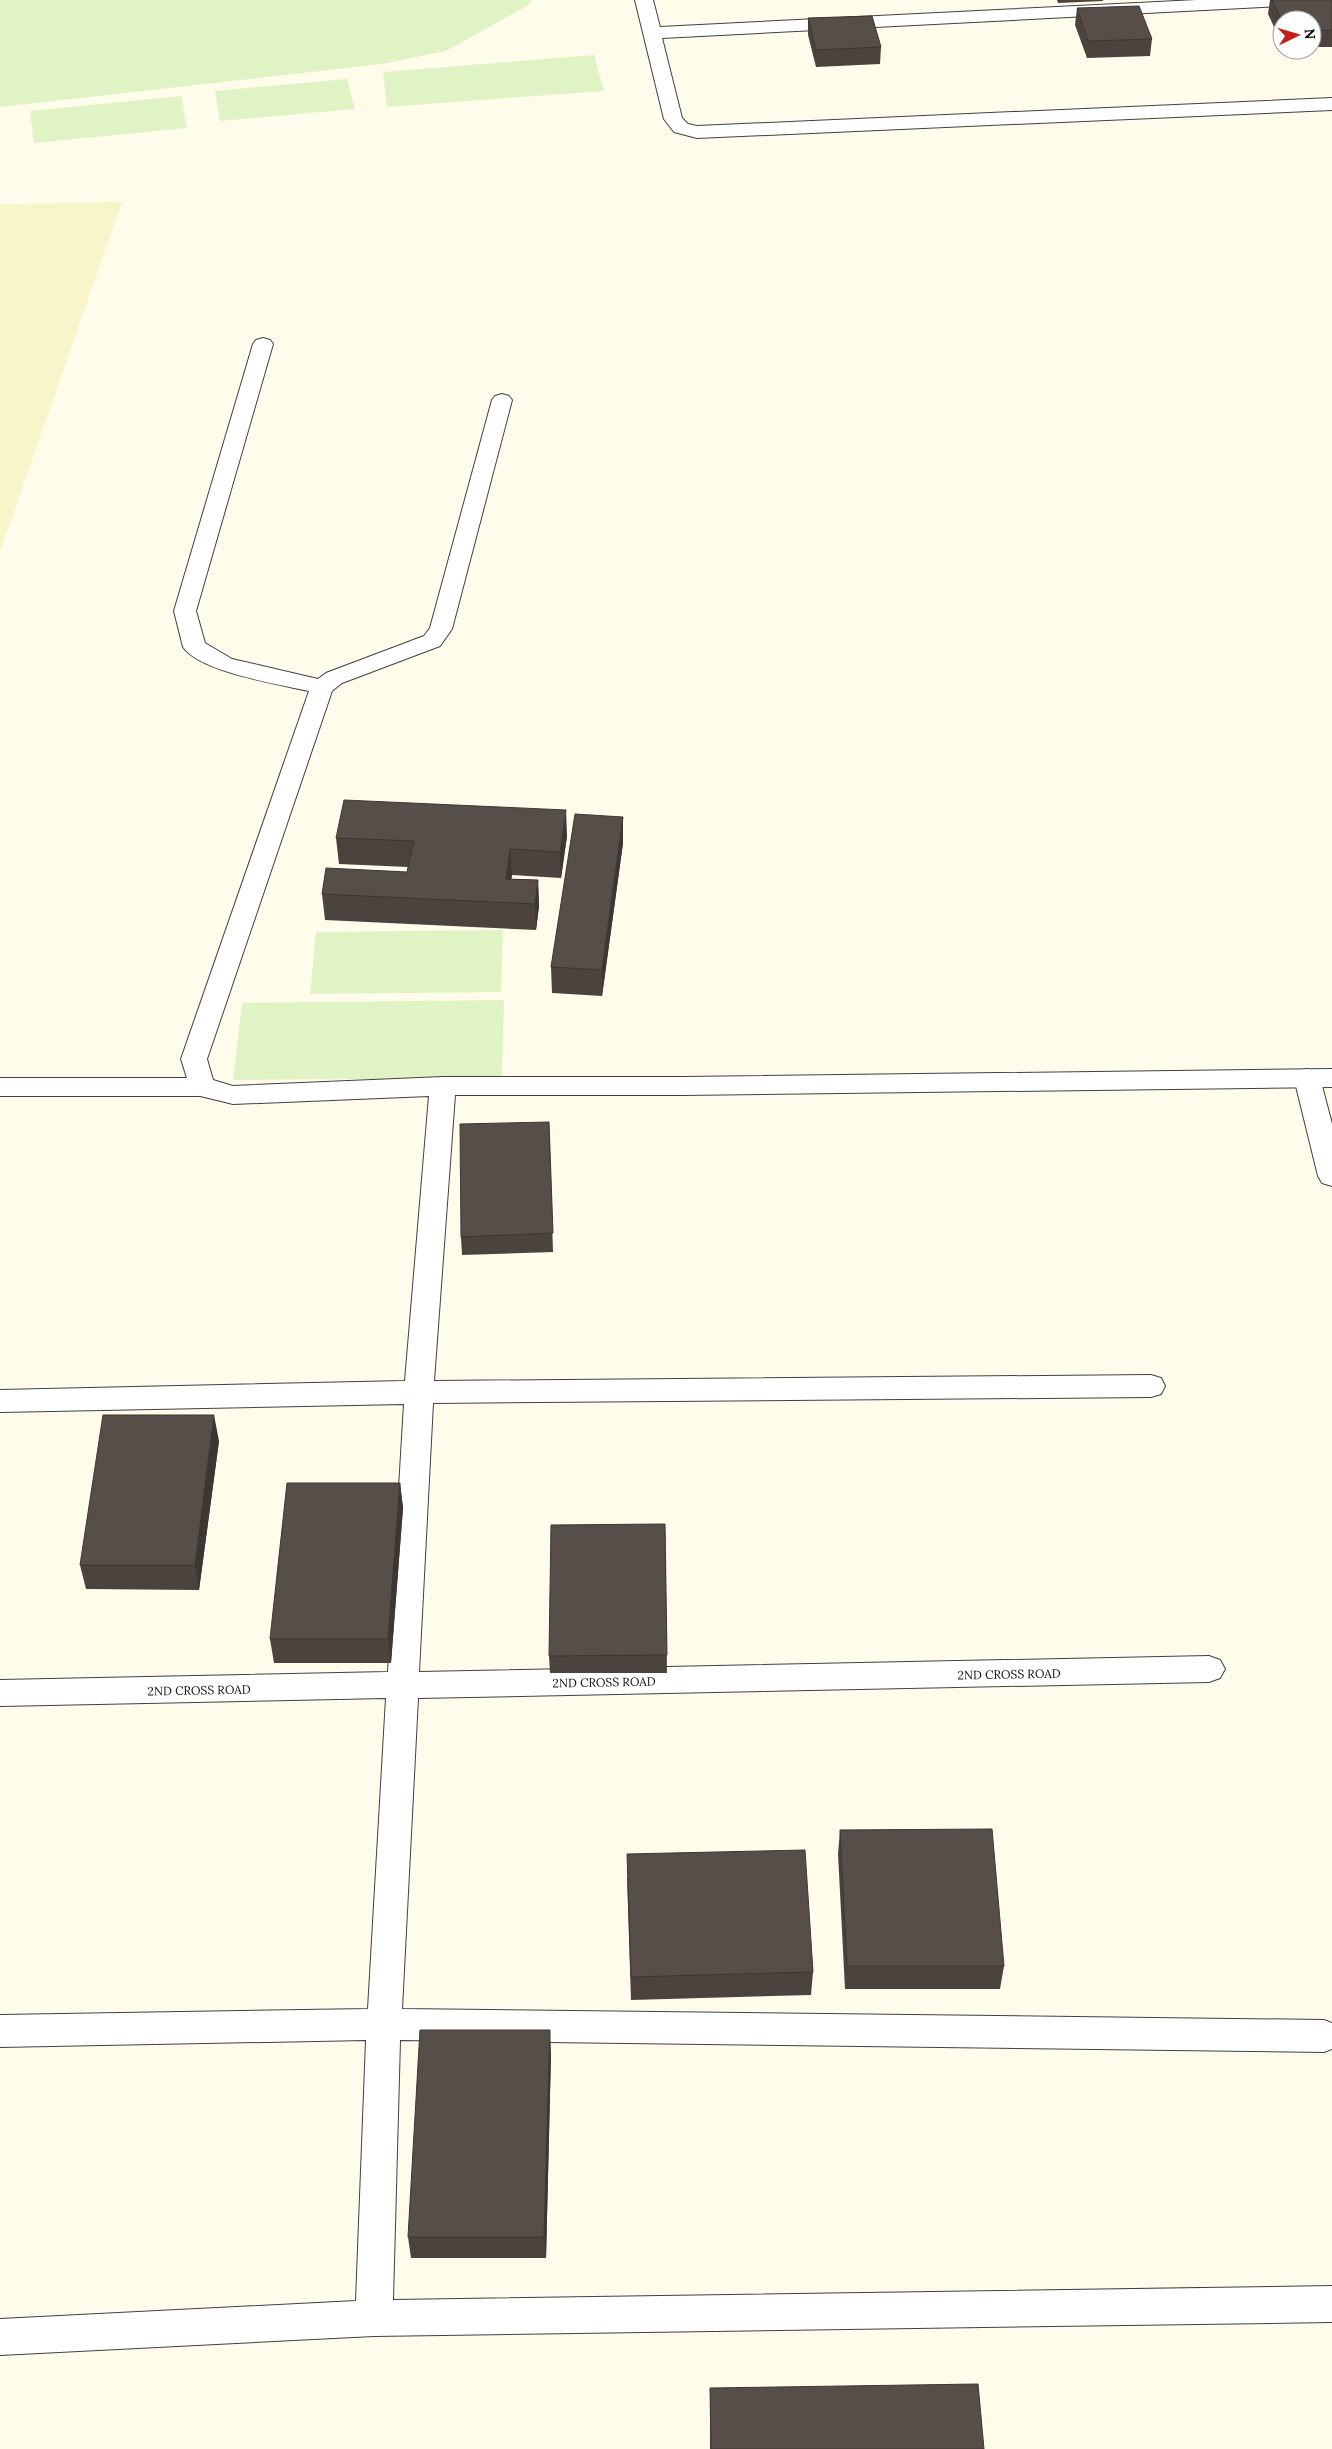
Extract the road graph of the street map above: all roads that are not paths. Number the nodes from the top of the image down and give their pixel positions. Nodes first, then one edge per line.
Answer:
1 (644, 0) edge
2 (1302, 0) edge
3 (651, 34) junction
4 (1332, 104) edge
5 (263, 344) dead end
6 (502, 400) dead end
7 (322, 687) junction
8 (1320, 1078) edge
9 (444, 1086) junction
10 (0, 1087) edge
11 (201, 1088) junction
12 (1332, 1176) edge
13 (1151, 1386) dead end
14 (419, 1392) junction
15 (0, 1401) edge
16 (1209, 1669) dead end
17 (404, 1687) junction
18 (0, 1693) edge
19 (384, 2024) junction
20 (0, 2031) edge
21 (1324, 2036) dead end
22 (1332, 2304) edge
23 (374, 2318) junction
24 (0, 2337) edge

1 - 3 street
2 - 3 street
3 - 4 street
5 - 7 street
6 - 7 street
7 - 11 street
8 - 9 street
8 - 12 street
9 - 11 street
9 - 14 street
10 - 11 street
13 - 14 street
14 - 15 street
14 - 17 street
16 - 17 street, 2ND CROSS ROAD
17 - 18 street, 2ND CROSS ROAD
17 - 19 street
19 - 20 street
19 - 21 street
19 - 23 street
22 - 23 street
23 - 24 street

